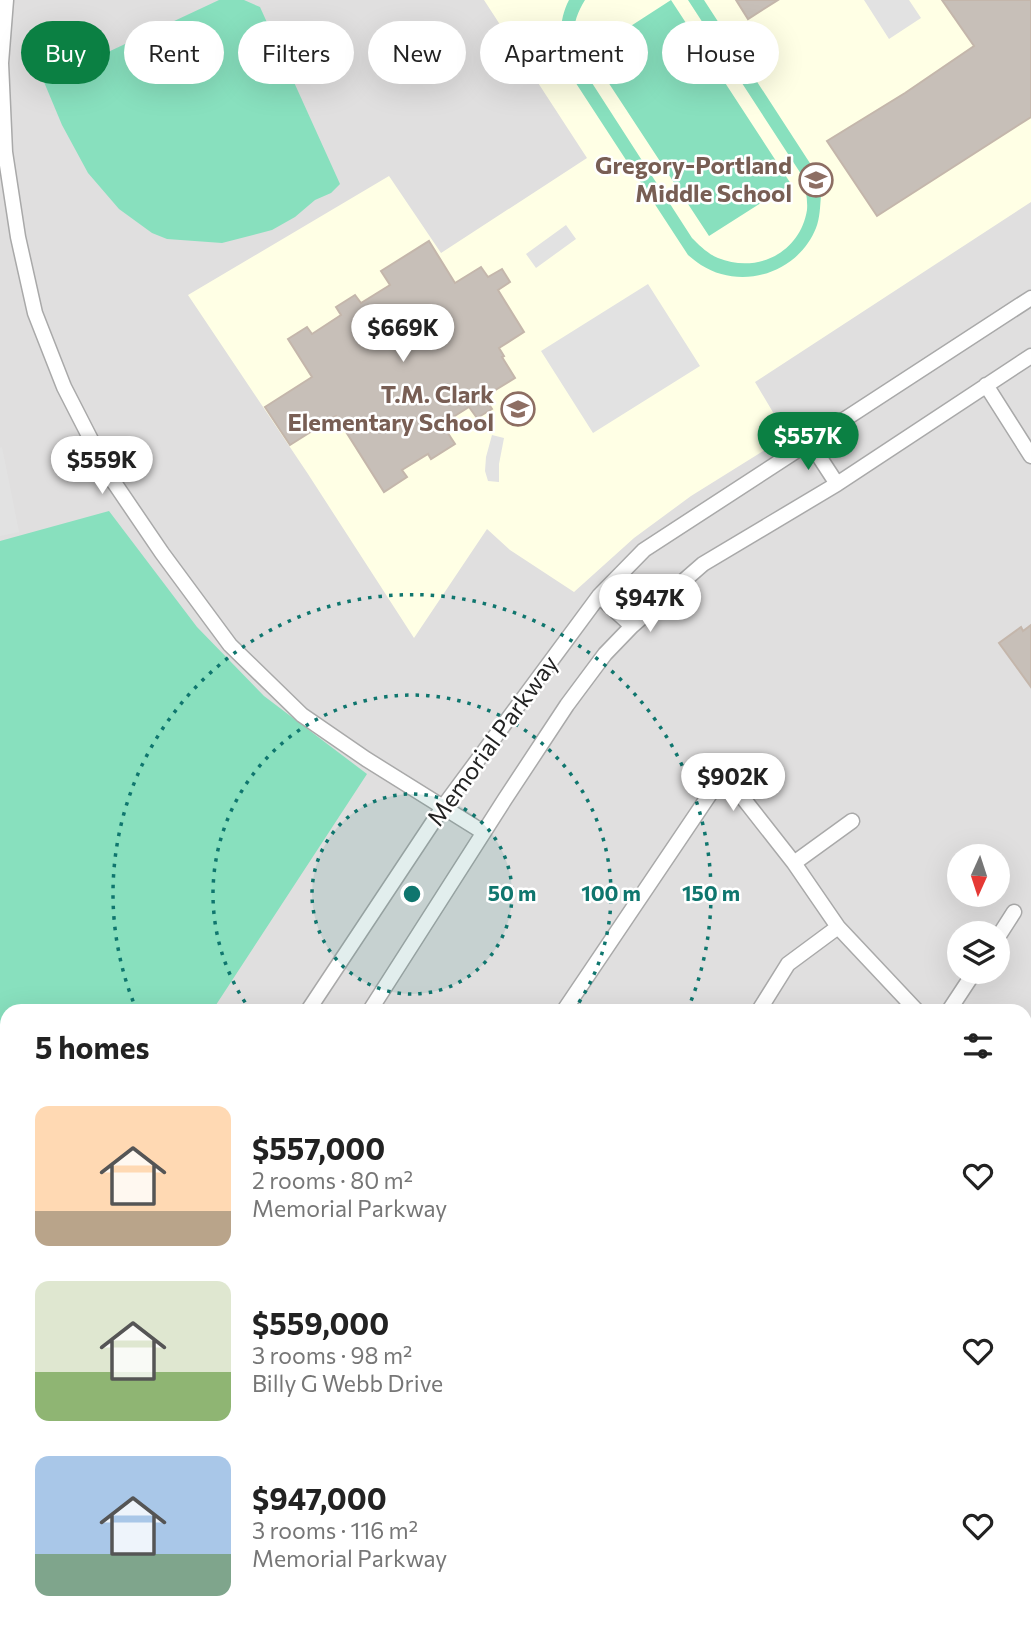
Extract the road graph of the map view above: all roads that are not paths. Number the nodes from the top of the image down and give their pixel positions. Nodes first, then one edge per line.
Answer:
1 (6, 0) edge
2 (1031, 298) edge
3 (1031, 356) edge
4 (986, 385) junction
5 (809, 442) junction
6 (1031, 456) edge
7 (837, 484) junction
8 (599, 596) junction
9 (632, 626) junction
10 (443, 807) junction
11 (852, 821) dead end
12 (483, 832) junction
13 (794, 863) junction
14 (1014, 912) dead end
15 (1008, 921) edge
16 (838, 927) junction
17 (966, 984) edge
18 (312, 1004) edge
19 (378, 1004) edge
20 (568, 1004) edge
21 (763, 1004) edge
22 (910, 1004) edge
23 (952, 1004) edge

1 - 10 street
2 - 5 street, Memorial Parkway
3 - 4 street, Memorial Parkway
4 - 6 street
4 - 7 street, Memorial Parkway
5 - 7 street
5 - 8 street, Memorial Parkway
7 - 9 street, Memorial Parkway
8 - 9 street
8 - 10 street, Memorial Parkway
9 - 12 street, Memorial Parkway
10 - 12 street
10 - 18 street, Memorial Parkway
11 - 13 street
12 - 19 street, Memorial Parkway
13 - 16 street
13 - 20 street
14 - 15 street
16 - 21 street
16 - 22 street
17 - 23 street

